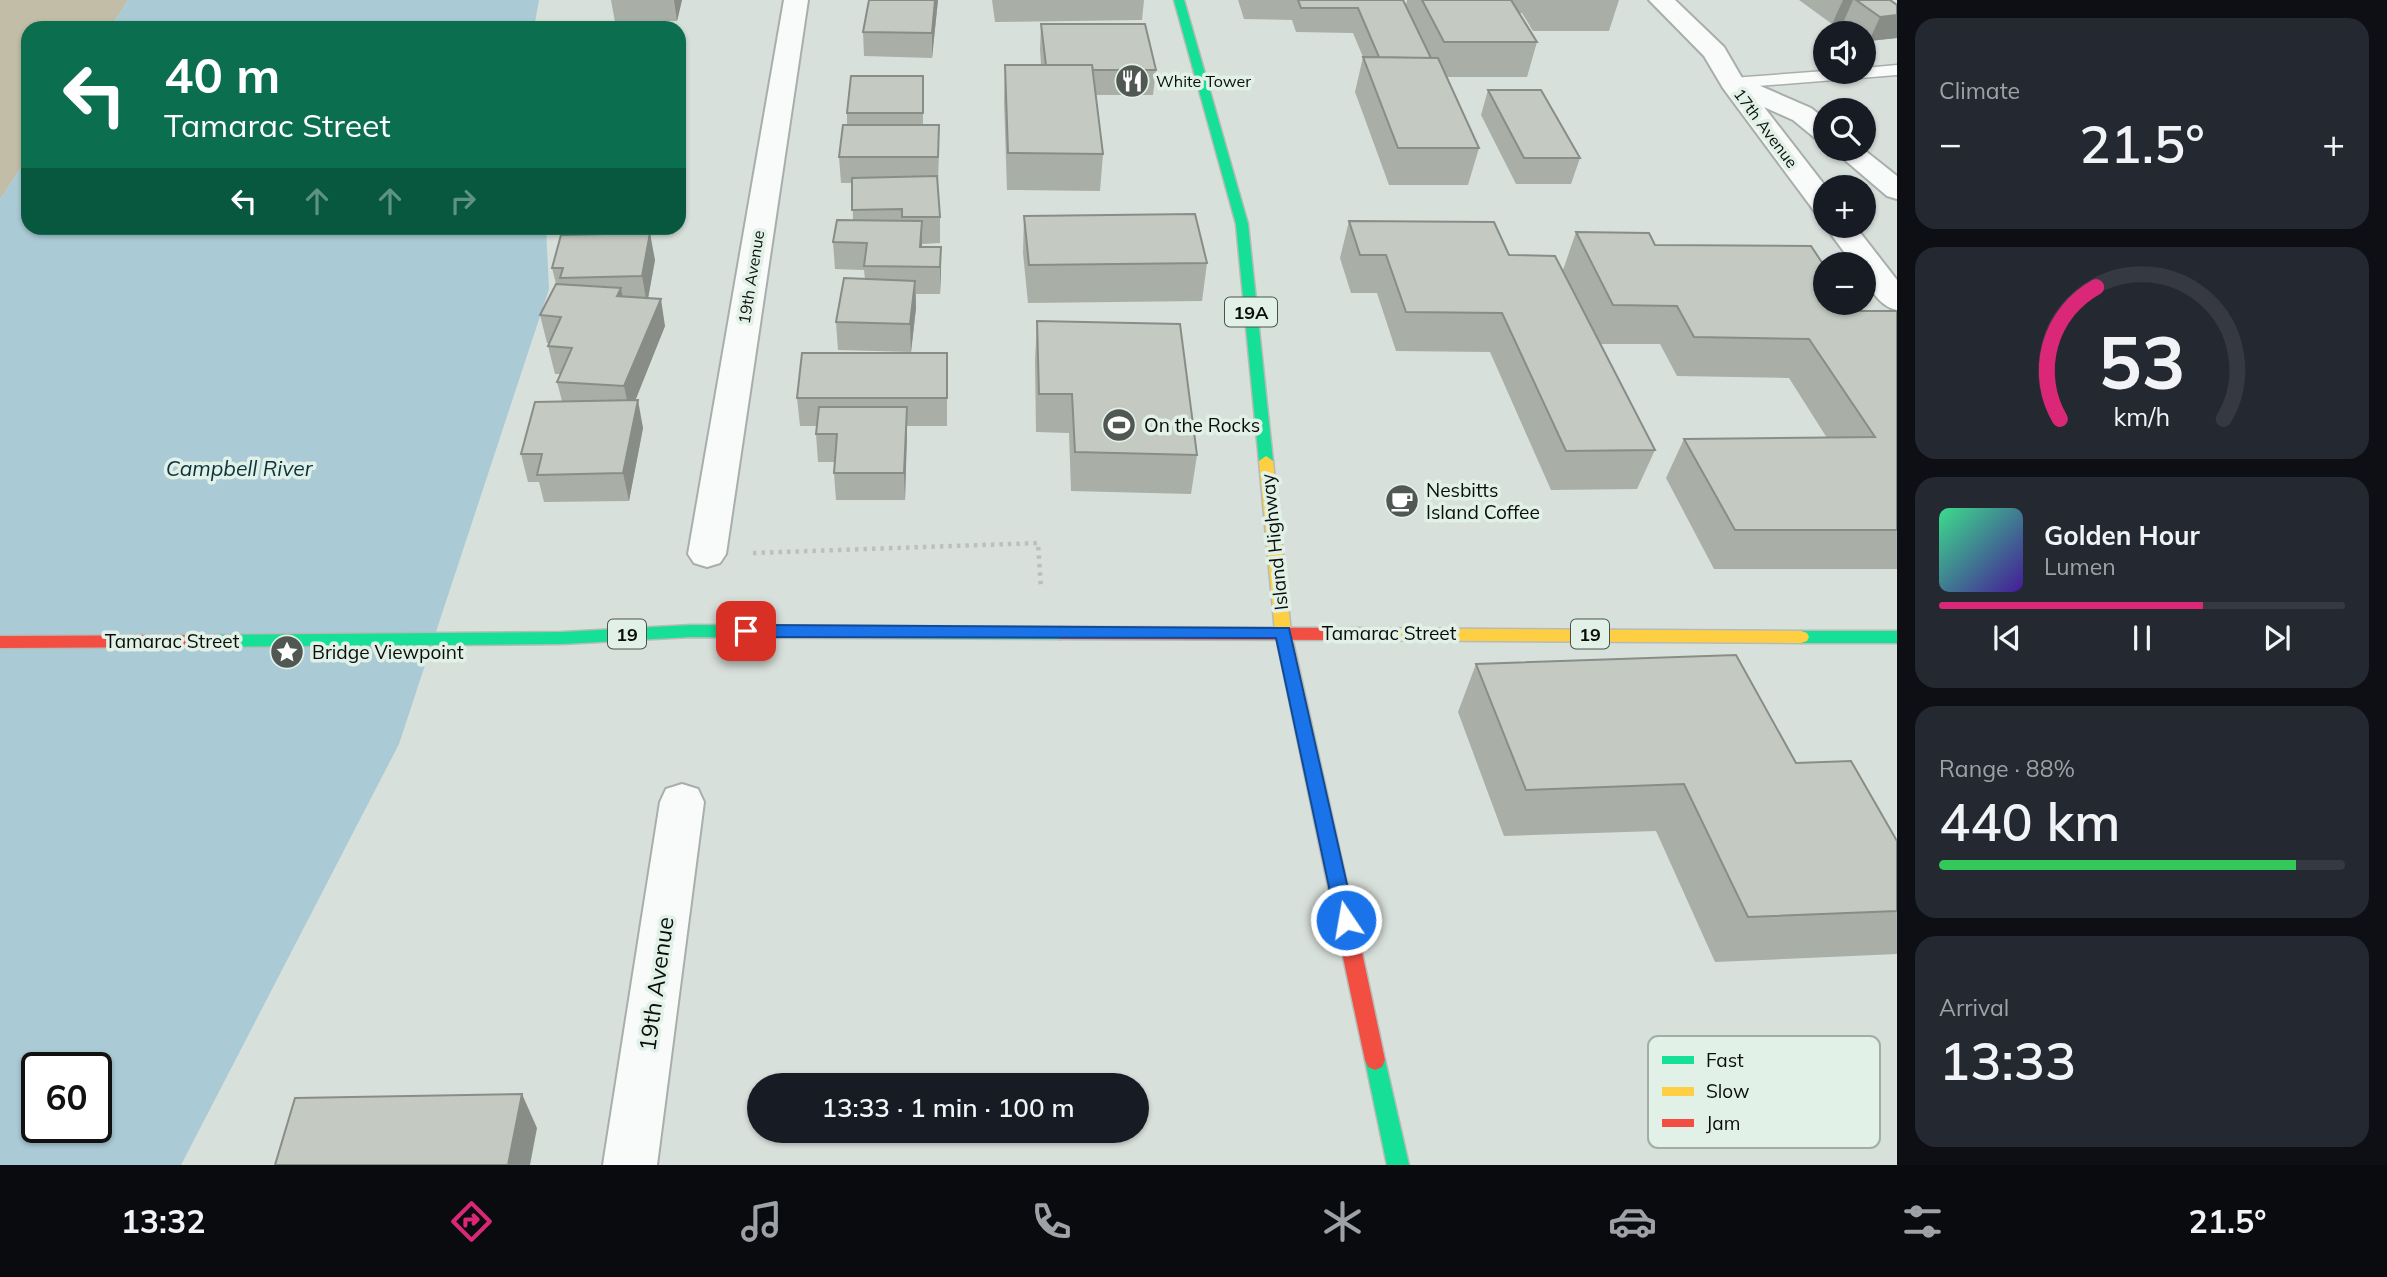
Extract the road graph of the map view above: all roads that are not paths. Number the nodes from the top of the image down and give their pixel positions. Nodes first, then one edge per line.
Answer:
1 (796, 0) edge
2 (1179, 0) edge
3 (1661, 0) edge
4 (1897, 69) edge
5 (1732, 83) junction
6 (1813, 123) edge
7 (1861, 161) edge
8 (1813, 190) edge
9 (1897, 190) edge
10 (1849, 238) edge
11 (1897, 301) edge
12 (707, 554) dead end
13 (1283, 632) junction
14 (1897, 637) edge
15 (0, 642) edge
16 (682, 802) dead end
17 (630, 1165) edge
18 (1398, 1165) edge

1 - 12 street, 19th Avenue
2 - 13 main road, Island Highway / 19A
3 - 5 street, 17th Avenue
4 - 5 lane
5 - 6 street, 17th Avenue
5 - 8 street, 17th Avenue
7 - 9 street
10 - 11 street
13 - 14 main road, Tamarac Street / 19
13 - 15 main road, Tamarac Street / 19
13 - 18 main road, Island Highway / 19A
16 - 17 street, 19th Avenue

